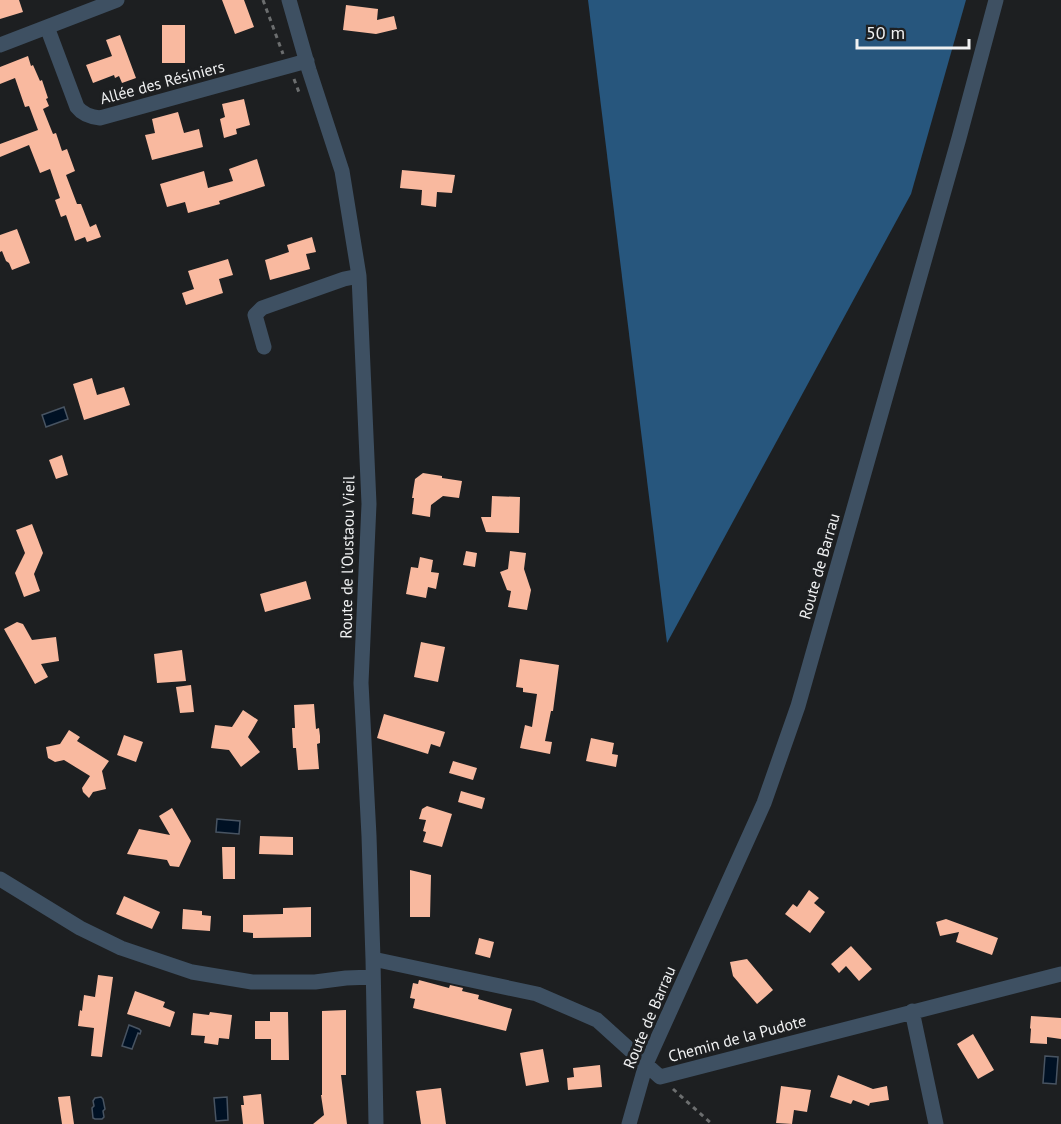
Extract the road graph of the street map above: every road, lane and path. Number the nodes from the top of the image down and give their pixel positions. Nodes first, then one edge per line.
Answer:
1 (117, 0) edge
2 (263, 0) edge
3 (289, 0) edge
4 (996, 0) edge
5 (47, 27) junction
6 (0, 45) edge
7 (307, 61) junction
8 (288, 66) junction
9 (304, 104) dead end
10 (359, 276) junction
11 (264, 347) dead end
12 (0, 879) edge
13 (373, 958) junction
14 (1061, 974) edge
15 (373, 977) junction
16 (912, 1011) junction
17 (646, 1064) junction
18 (660, 1077) junction
19 (376, 1124) edge
20 (629, 1124) edge
21 (712, 1124) edge
22 (936, 1124) edge

1 - 5 street
2 - 8 path
3 - 7 street, Route de l'Oustaou Vieil
4 - 17 street, Route de Barrau
5 - 6 street
5 - 8 street, Allée des Résiniers
7 - 8 street, Allée des Résiniers
7 - 10 street, Route de l'Oustaou Vieil
8 - 9 path
10 - 11 street
10 - 13 street, Route de l'Oustaou Vieil
12 - 15 street
13 - 15 street, Route de l'Oustaou Vieil
13 - 17 street, Chemin de la Pudote
14 - 16 street, Chemin de la Pudote
15 - 19 street, Route de l'Oustaou Vieil
16 - 18 street, Chemin de la Pudote
16 - 22 street
17 - 18 street, Chemin de la Pudote
17 - 20 street, Route de Barrau
18 - 21 path

